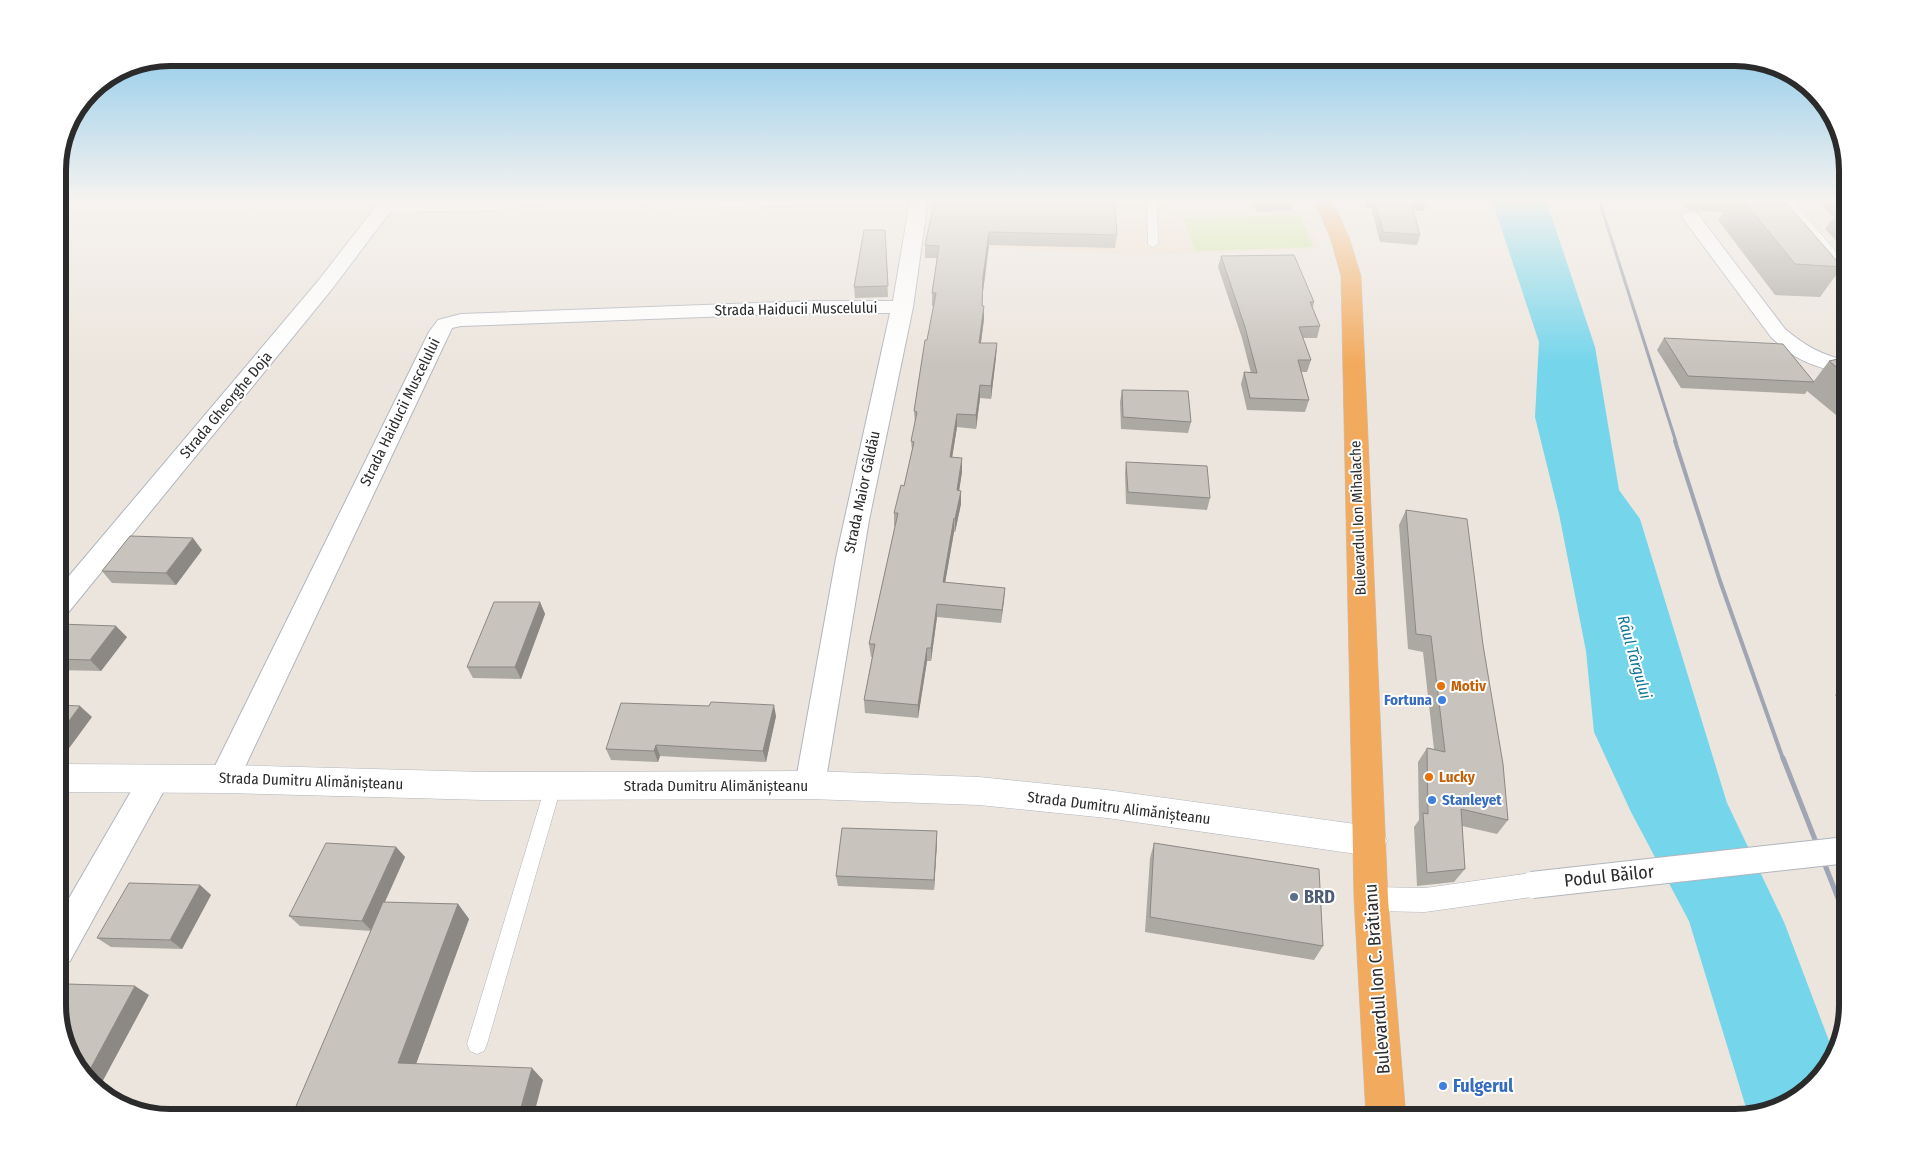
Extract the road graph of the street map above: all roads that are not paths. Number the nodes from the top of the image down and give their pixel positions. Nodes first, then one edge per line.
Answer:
1 (349, 255) edge
2 (912, 255) edge
3 (1347, 255) edge
4 (1719, 255) edge
5 (1828, 255) edge
6 (1839, 268) edge
7 (902, 307) junction
8 (1839, 365) edge
9 (66, 597) edge
10 (66, 778) edge
11 (155, 778) junction
12 (224, 779) junction
13 (810, 785) junction
14 (553, 787) junction
15 (1370, 841) junction
16 (1839, 851) edge
17 (1371, 899) junction
18 (66, 935) edge
19 (477, 1044) dead end
20 (1385, 1109) edge

1 - 9 street, Strada Gheorghe Doja
2 - 7 street, Strada Maior Gâldău
3 - 15 highway, Bulevardul Ion Mihalache
4 - 8 street
5 - 6 street
7 - 12 street, Strada Haiducii Muscelului
7 - 13 street, Strada Maior Gâldău
10 - 11 street, Strada Dumitru Alimănișteanu
11 - 12 street, Strada Dumitru Alimănișteanu
11 - 18 street
12 - 14 street, Strada Dumitru Alimănișteanu
13 - 14 street, Strada Dumitru Alimănișteanu
13 - 15 street, Strada Dumitru Alimănișteanu
14 - 19 lane
15 - 17 highway, Bulevardul Ion C. Brătianu
16 - 17 street, Podul Băilor, bridge
17 - 20 highway, Bulevardul Ion C. Brătianu

